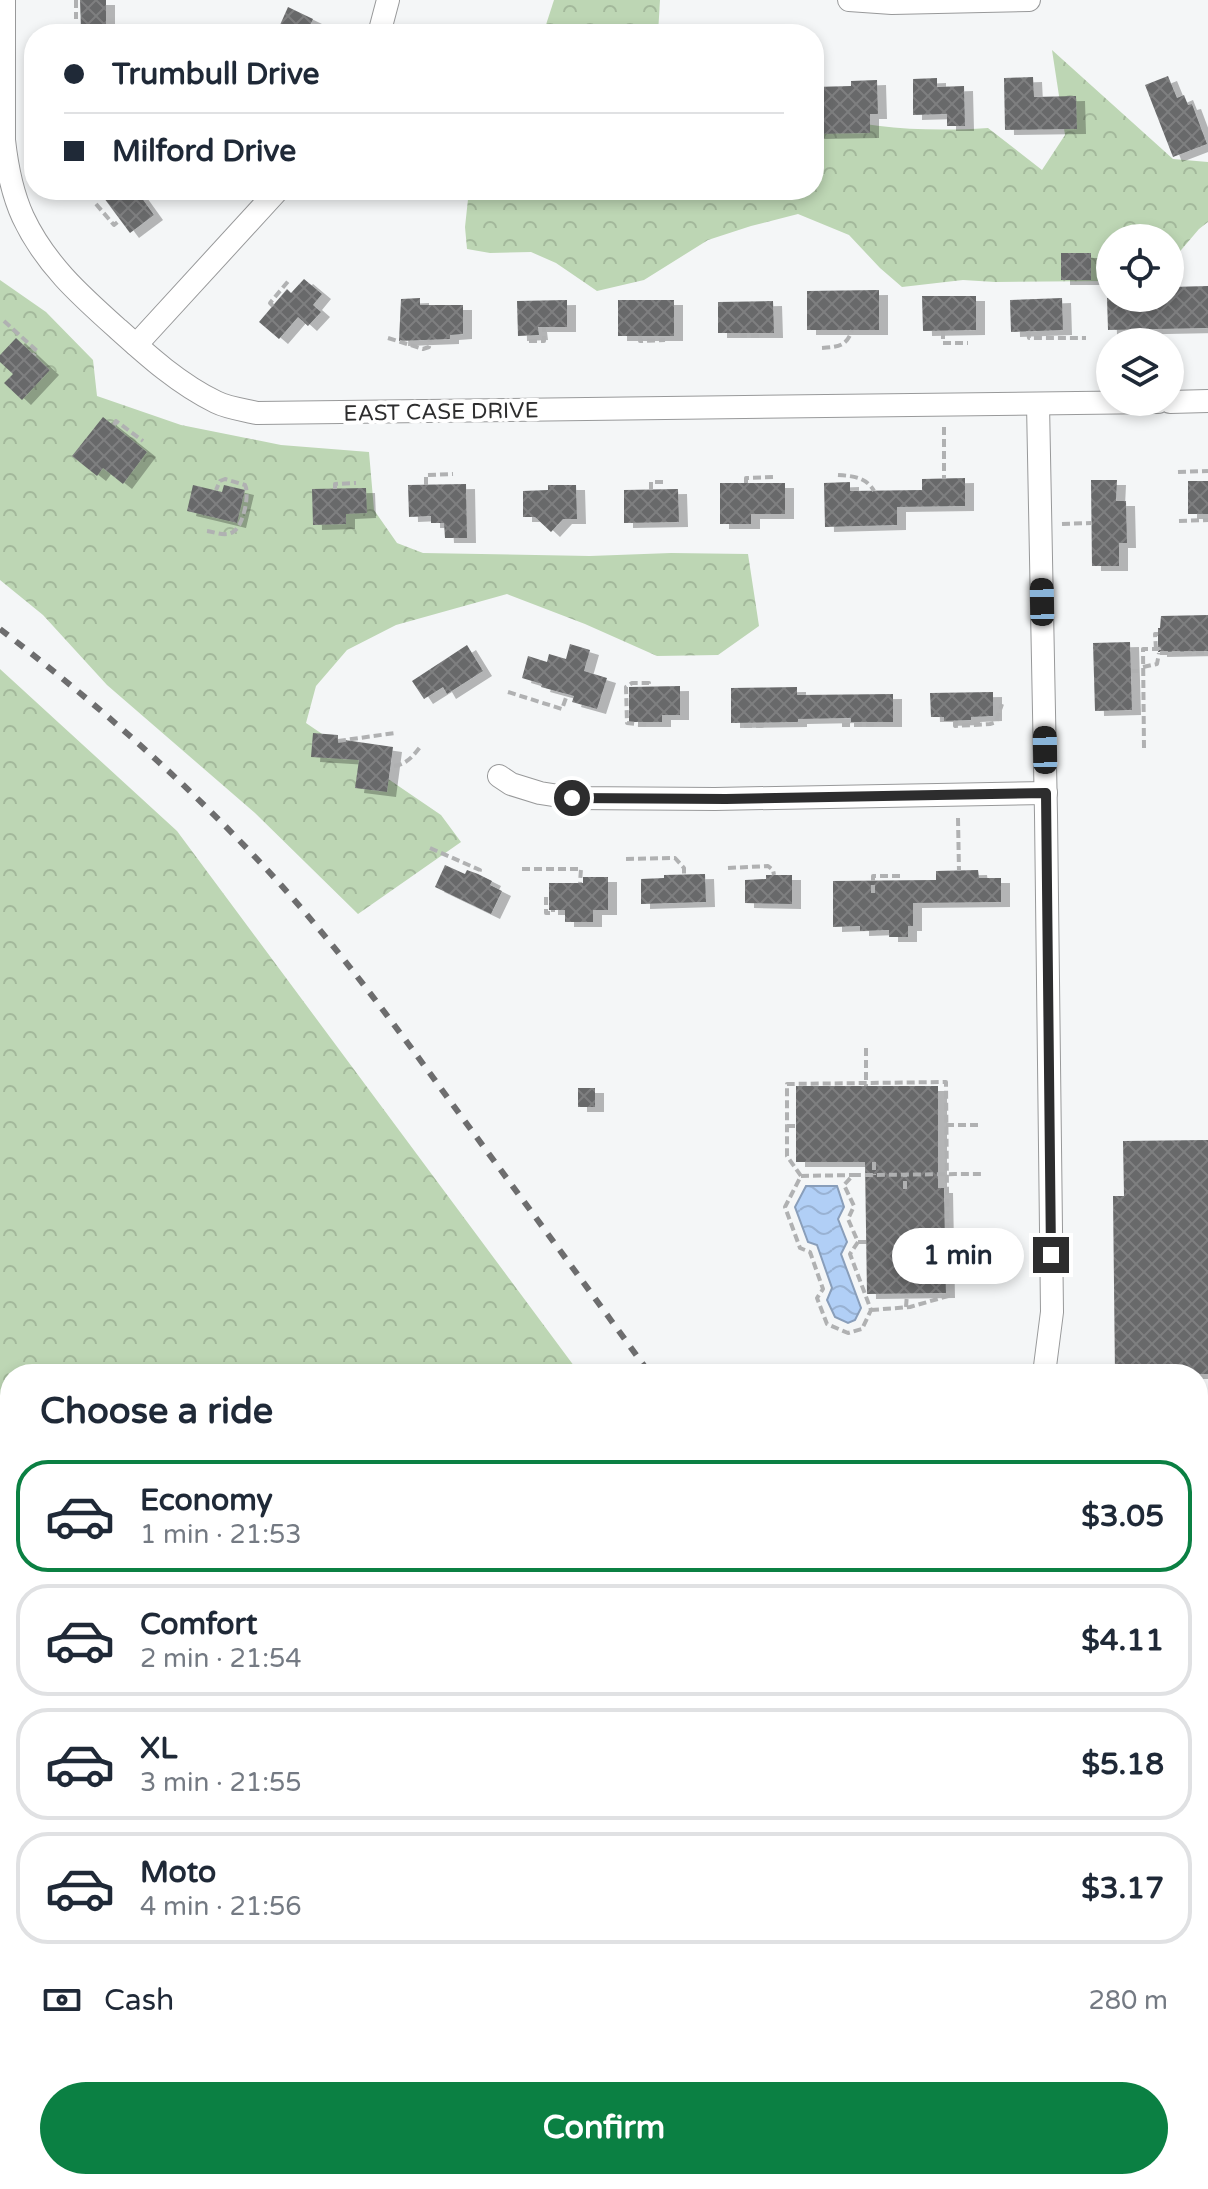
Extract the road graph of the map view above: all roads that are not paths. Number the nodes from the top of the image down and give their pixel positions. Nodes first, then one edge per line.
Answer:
1 (4, 0) edge
2 (388, 0) edge
3 (849, 0) edge
4 (1029, 0) edge
5 (382, 24) edge
6 (269, 200) edge
7 (136, 345) junction
8 (1208, 401) edge
9 (1184, 402) edge
10 (1096, 403) edge
11 (1038, 404) junction
12 (499, 776) dead end
13 (1046, 793) junction
14 (1045, 1364) edge

1 - 7 street, EAST CASE DRIVE
2 - 5 street
3 - 4 street
6 - 7 street
7 - 11 street, EAST CASE DRIVE
8 - 9 street
10 - 11 street, EAST CASE DRIVE
11 - 13 street
12 - 13 street
13 - 14 street

